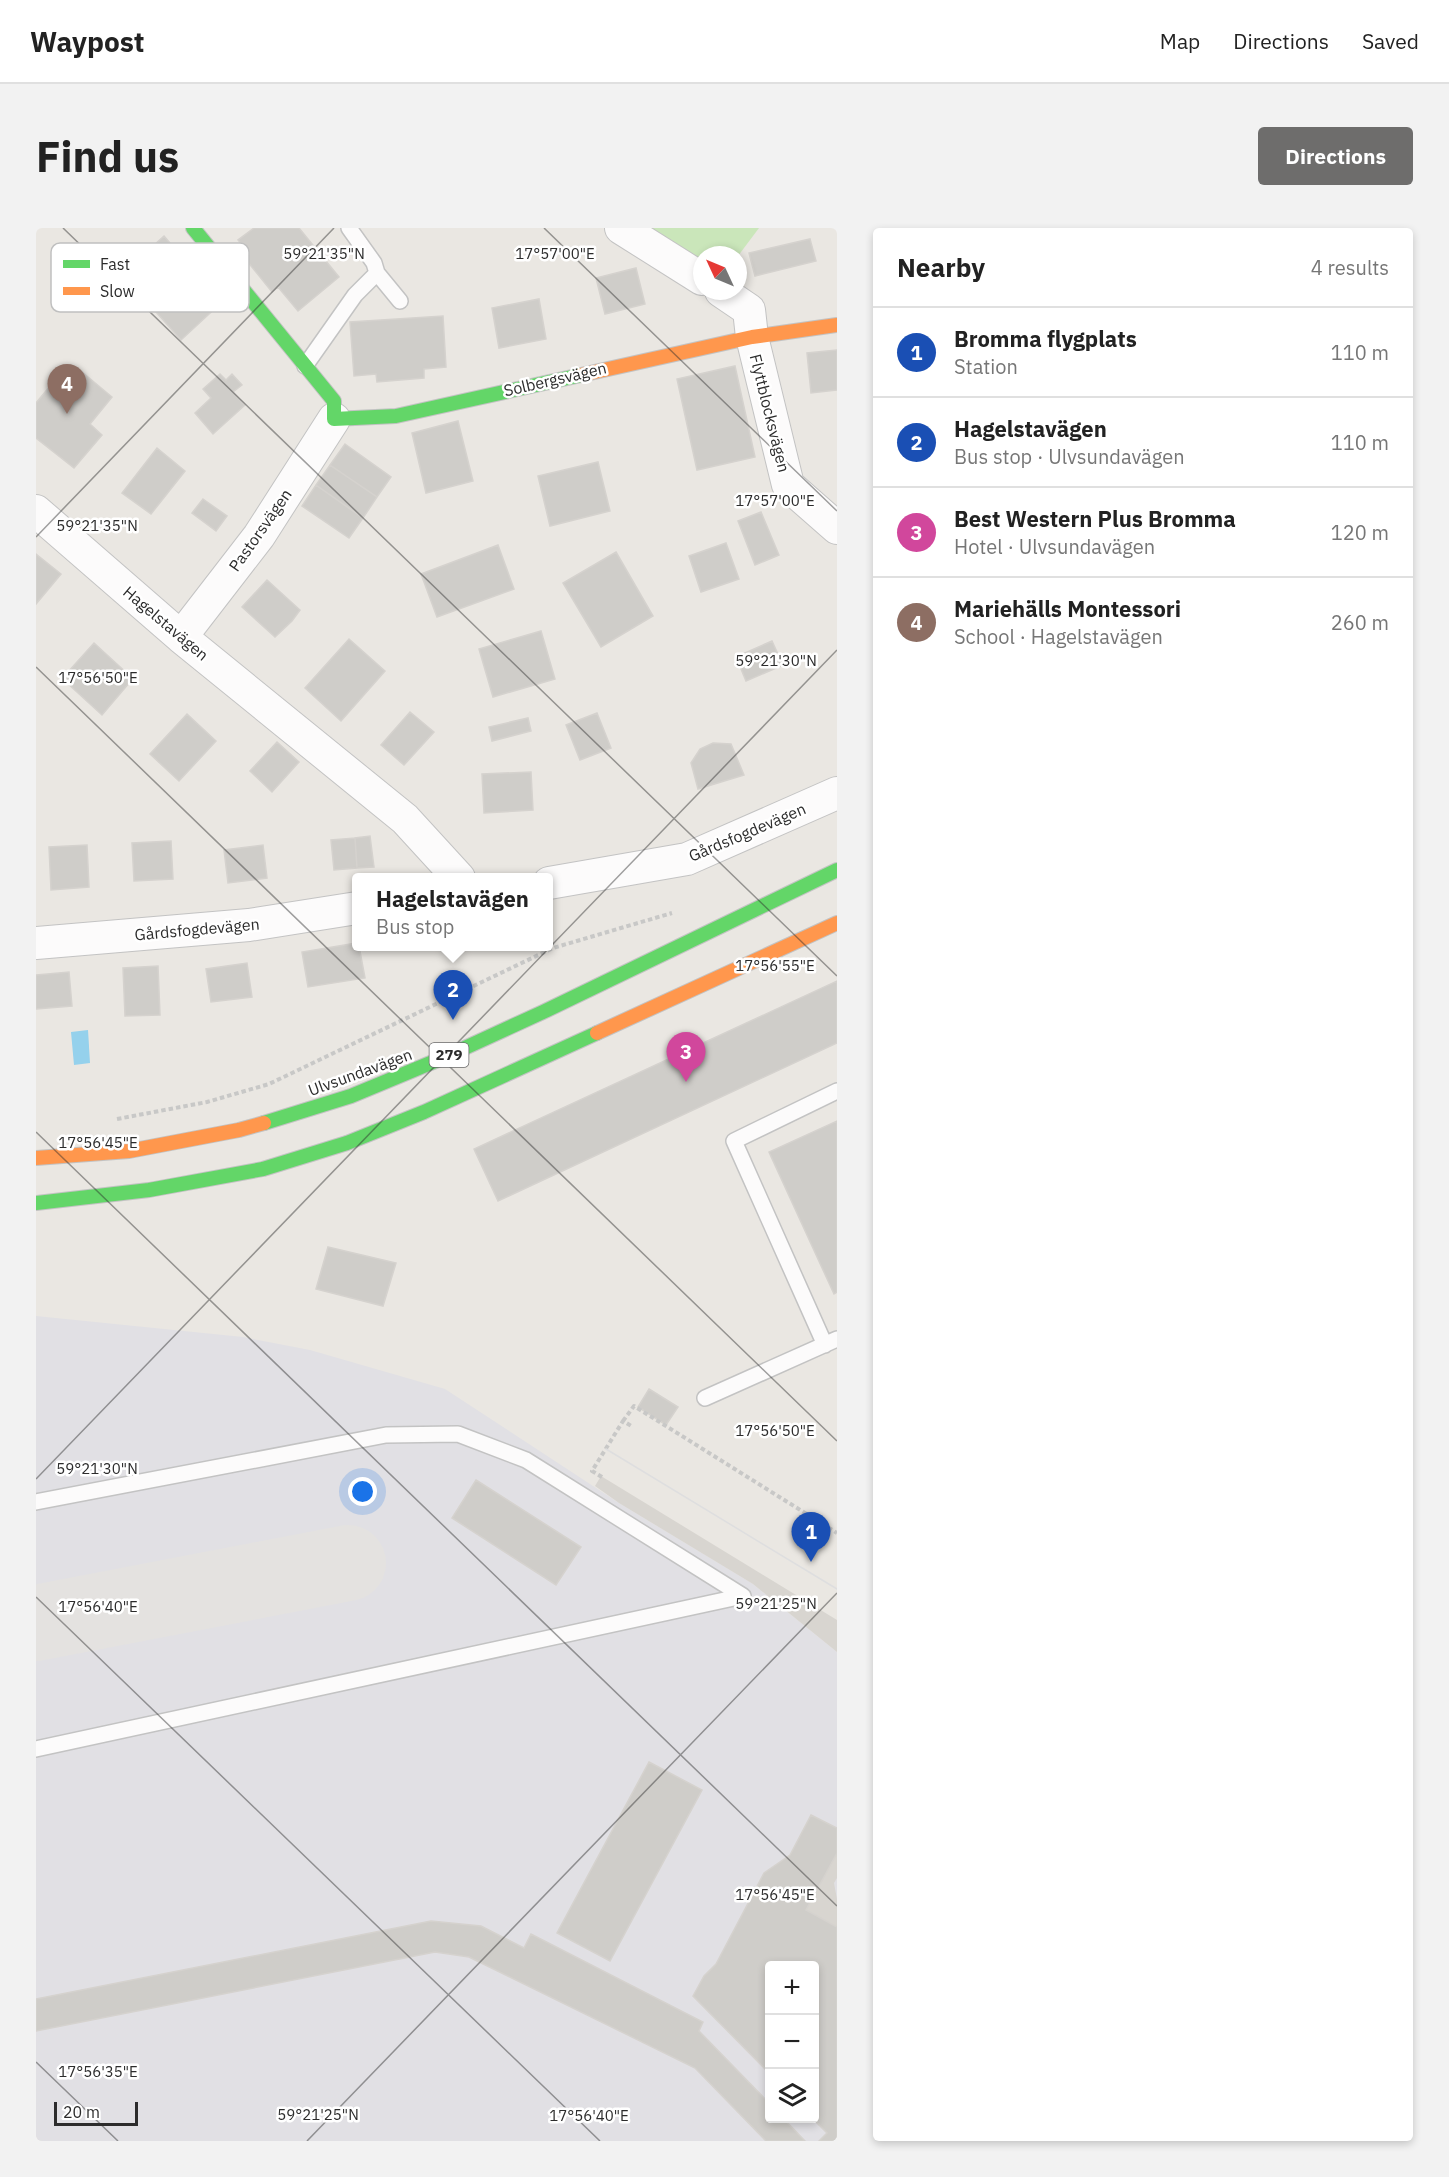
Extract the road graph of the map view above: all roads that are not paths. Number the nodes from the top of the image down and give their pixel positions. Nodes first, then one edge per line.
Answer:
1 (193, 228) edge
2 (349, 228) edge
3 (621, 228) edge
4 (205, 243) edge
5 (377, 273) junction
6 (693, 273) edge
7 (249, 297) edge
8 (734, 300) edge
9 (400, 302) dead end
10 (837, 325) edge
11 (752, 337) junction
12 (305, 366) junction
13 (334, 419) junction
14 (36, 510) edge
15 (837, 528) edge
16 (181, 637) junction
17 (837, 793) edge
18 (837, 870) edge
19 (454, 873) edge
20 (553, 882) edge
21 (352, 909) edge
22 (837, 923) edge
23 (36, 943) edge
24 (837, 1091) edge
25 (36, 1158) edge
26 (36, 1203) edge
27 (831, 1342) edge
28 (705, 1398) dead end
29 (36, 1502) edge
30 (36, 1749) edge

1 - 4 main road
2 - 5 lane
3 - 6 street
5 - 9 lane
5 - 12 lane
7 - 12 main road
8 - 11 street, Flyttblocksvägen
10 - 11 main road, Solbergsvägen
11 - 13 main road, Solbergsvägen
11 - 15 street, Flyttblocksvägen
12 - 13 main road
13 - 16 street, Pastorsvägen
14 - 16 street, Hagelstavägen
16 - 19 street, Hagelstavägen
17 - 20 street, Gårdsfogdevägen
18 - 25 main road, Ulvsundavägen / 279
21 - 23 street, Gårdsfogdevägen
22 - 26 main road
24 - 27 lane
27 - 28 lane
29 - 30 lane

